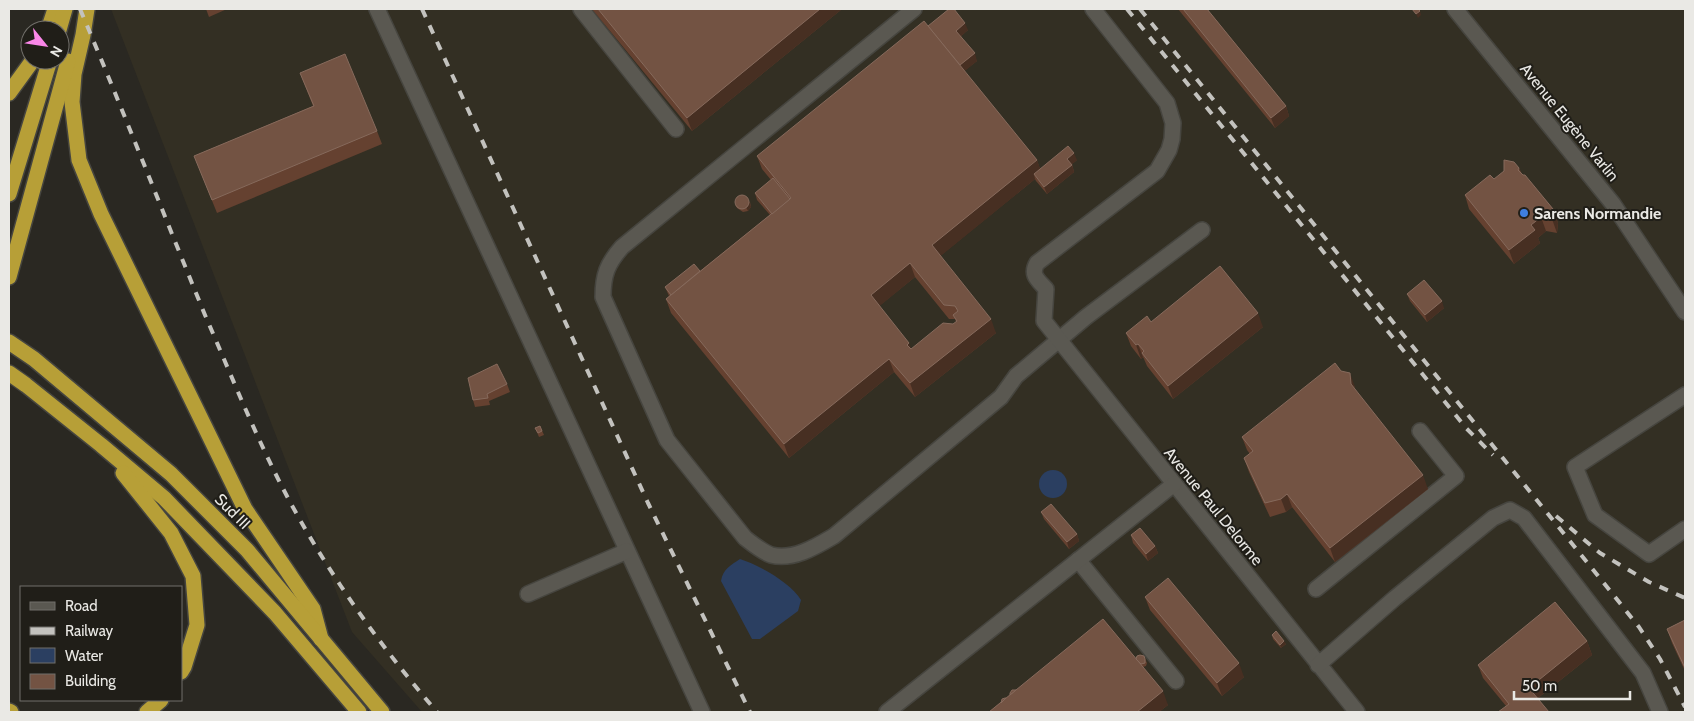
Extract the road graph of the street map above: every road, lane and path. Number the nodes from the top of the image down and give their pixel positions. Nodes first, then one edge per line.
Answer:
1 (86, 9) edge
2 (378, 9) edge
3 (582, 9) edge
4 (914, 9) edge
5 (1093, 9) edge
6 (1455, 9) edge
7 (26, 70) edge
8 (47, 70) edge
9 (9, 92) edge
10 (676, 129) dead end
11 (9, 194) edge
12 (1202, 230) dead end
13 (9, 276) edge
14 (1685, 312) edge
15 (1058, 340) junction
16 (9, 342) edge
17 (9, 373) edge
18 (1685, 395) edge
19 (1420, 431) dead end
20 (100, 445) junction
21 (1174, 484) junction
22 (1685, 529) edge
23 (627, 551) junction
24 (1078, 560) junction
25 (1316, 589) dead end
26 (528, 594) dead end
27 (321, 638) junction
28 (1318, 665) junction
29 (182, 671) edge
30 (1176, 681) dead end
31 (160, 701) edge
32 (147, 712) edge
33 (359, 712) edge
34 (382, 712) edge
35 (702, 712) edge
36 (886, 712) edge
37 (1357, 712) edge
38 (1660, 712) edge

1 - 13 highway
1 - 27 highway
2 - 23 street
3 - 10 street
4 - 15 street
5 - 15 street, Avenue Paul Delorme
6 - 14 street, Avenue Eugène Varlin
7 - 9 highway
8 - 11 highway
12 - 15 street
15 - 21 street, Avenue Paul Delorme
16 - 27 highway, Sud III
17 - 20 highway
18 - 22 street
19 - 25 street
20 - 29 highway
20 - 33 highway
21 - 24 street
21 - 28 street, Avenue Paul Delorme
23 - 26 street
23 - 35 street
24 - 30 street
24 - 36 street
27 - 34 highway, Sud III
28 - 37 street, Avenue Paul Delorme
28 - 38 street
31 - 32 highway

